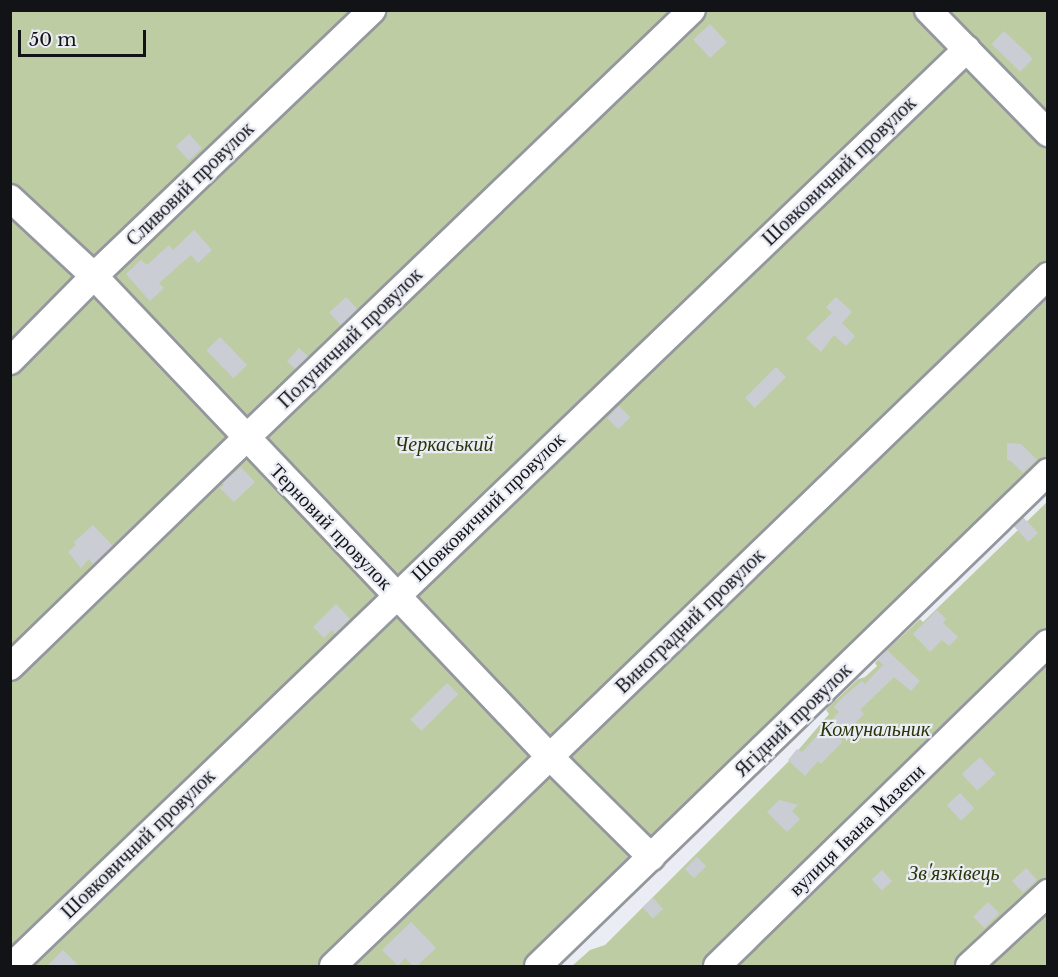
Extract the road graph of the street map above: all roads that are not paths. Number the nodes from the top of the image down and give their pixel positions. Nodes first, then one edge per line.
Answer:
1 (372, 10) edge
2 (692, 10) edge
3 (928, 10) edge
4 (967, 49) junction
5 (1047, 134) edge
6 (10, 198) edge
7 (94, 276) junction
8 (1047, 276) edge
9 (10, 361) edge
10 (246, 438) junction
11 (1047, 472) edge
12 (396, 595) junction
13 (1047, 643) edge
14 (10, 667) edge
15 (549, 756) junction
16 (651, 857) junction
17 (1047, 893) edge
18 (12, 966) edge
19 (333, 966) edge
20 (538, 966) edge
21 (717, 966) edge
22 (969, 966) edge

1 - 7 street, Сливовий провулок
2 - 10 street, Полуничний провулок
3 - 4 street
4 - 5 street
4 - 12 street, Шовковичний провулок
6 - 7 street, Терновий провулок
7 - 9 street, Сливовий провулок
7 - 10 street, Терновий провулок
8 - 15 street, Виноградний провулок
10 - 12 street, Терновий провулок
10 - 14 street, Полуничний провулок
11 - 16 street, Ягідний провулок
12 - 15 street, Терновий провулок
12 - 18 street, Шовковичний провулок
13 - 21 street, вулиця Івана Мазепи
15 - 16 street, Терновий провулок
15 - 19 street, Виноградний провулок
16 - 20 street, Ягідний провулок
17 - 22 street

